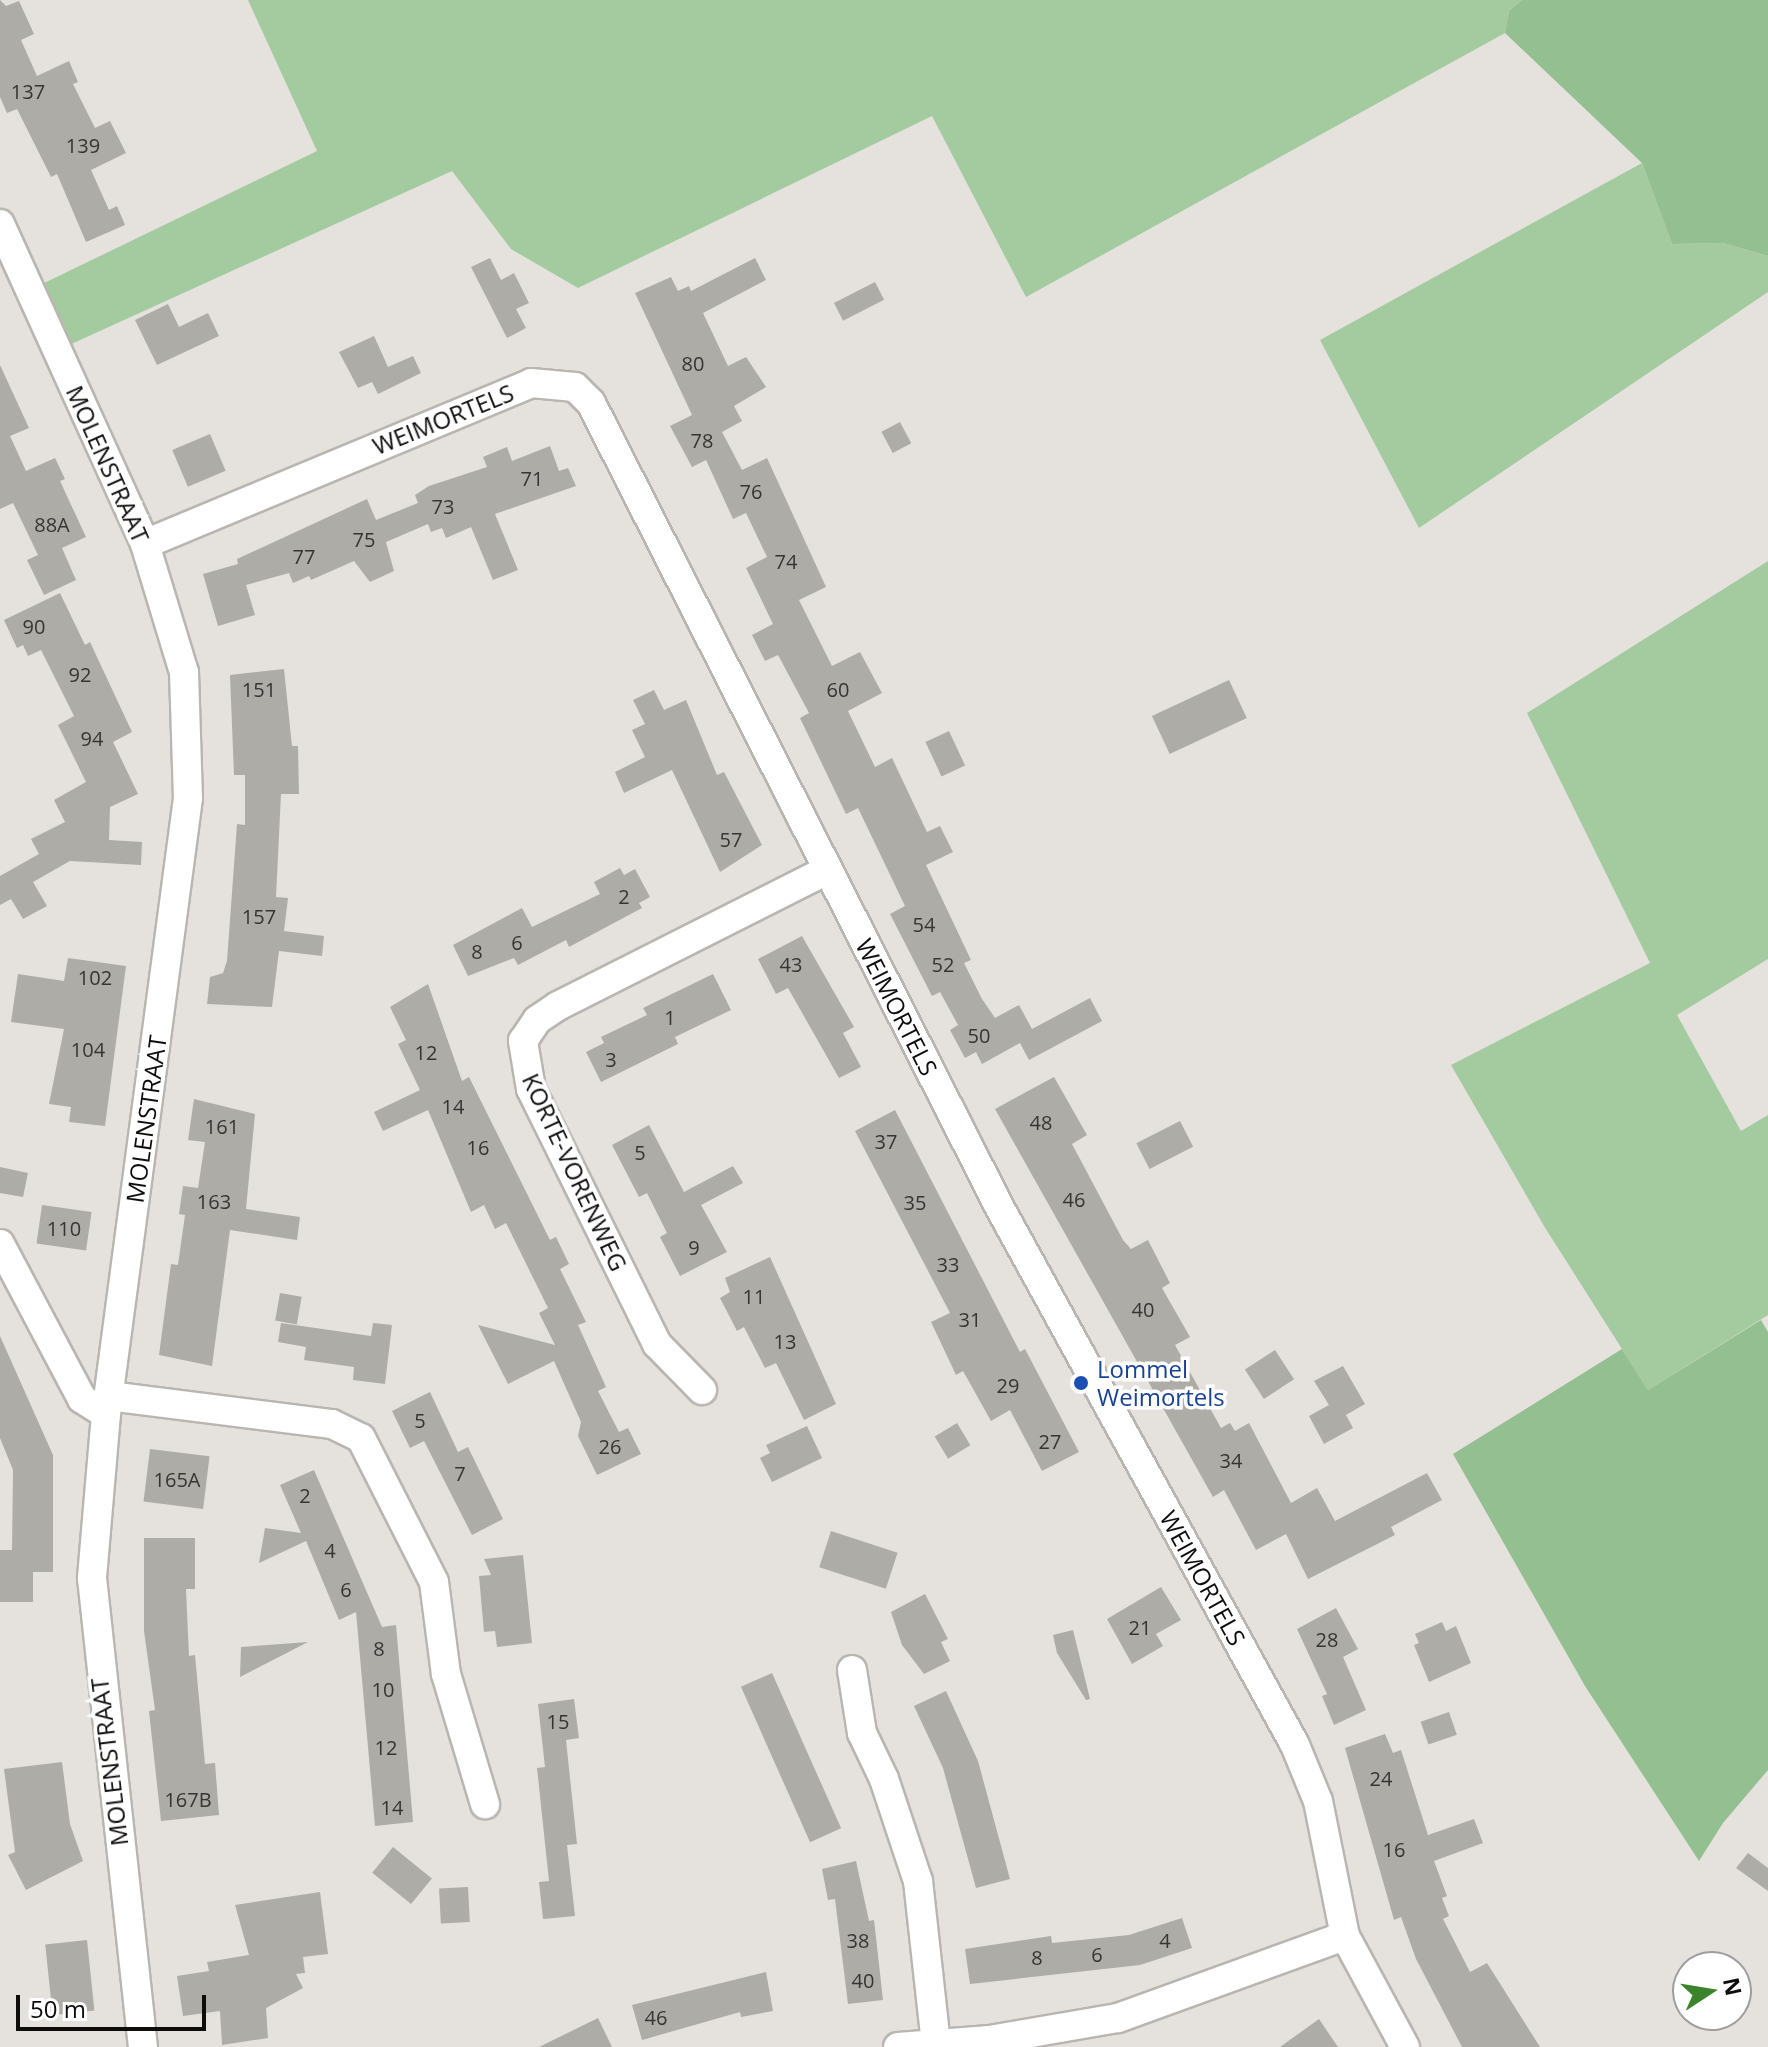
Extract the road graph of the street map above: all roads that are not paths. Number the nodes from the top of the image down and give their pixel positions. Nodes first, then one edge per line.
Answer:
1 (0, 224) edge
2 (145, 544) junction
3 (827, 870) junction
4 (0, 1244) edge
5 (702, 1390) dead end
6 (107, 1405) junction
7 (852, 1670) dead end
8 (485, 1804) dead end
9 (1345, 1936) junction
10 (936, 2043) junction
11 (143, 2047) edge
12 (898, 2047) edge
13 (1405, 2047) edge

1 - 2 street, MOLENSTRAAT
2 - 3 street, WEIMORTELS
2 - 6 street, MOLENSTRAAT
3 - 5 street, KORTE-VORENWEG
3 - 9 street, WEIMORTELS
4 - 6 street
6 - 8 street
6 - 11 street, MOLENSTRAAT
7 - 10 street
9 - 10 street
9 - 13 street, WEIMORTELS
10 - 12 street

